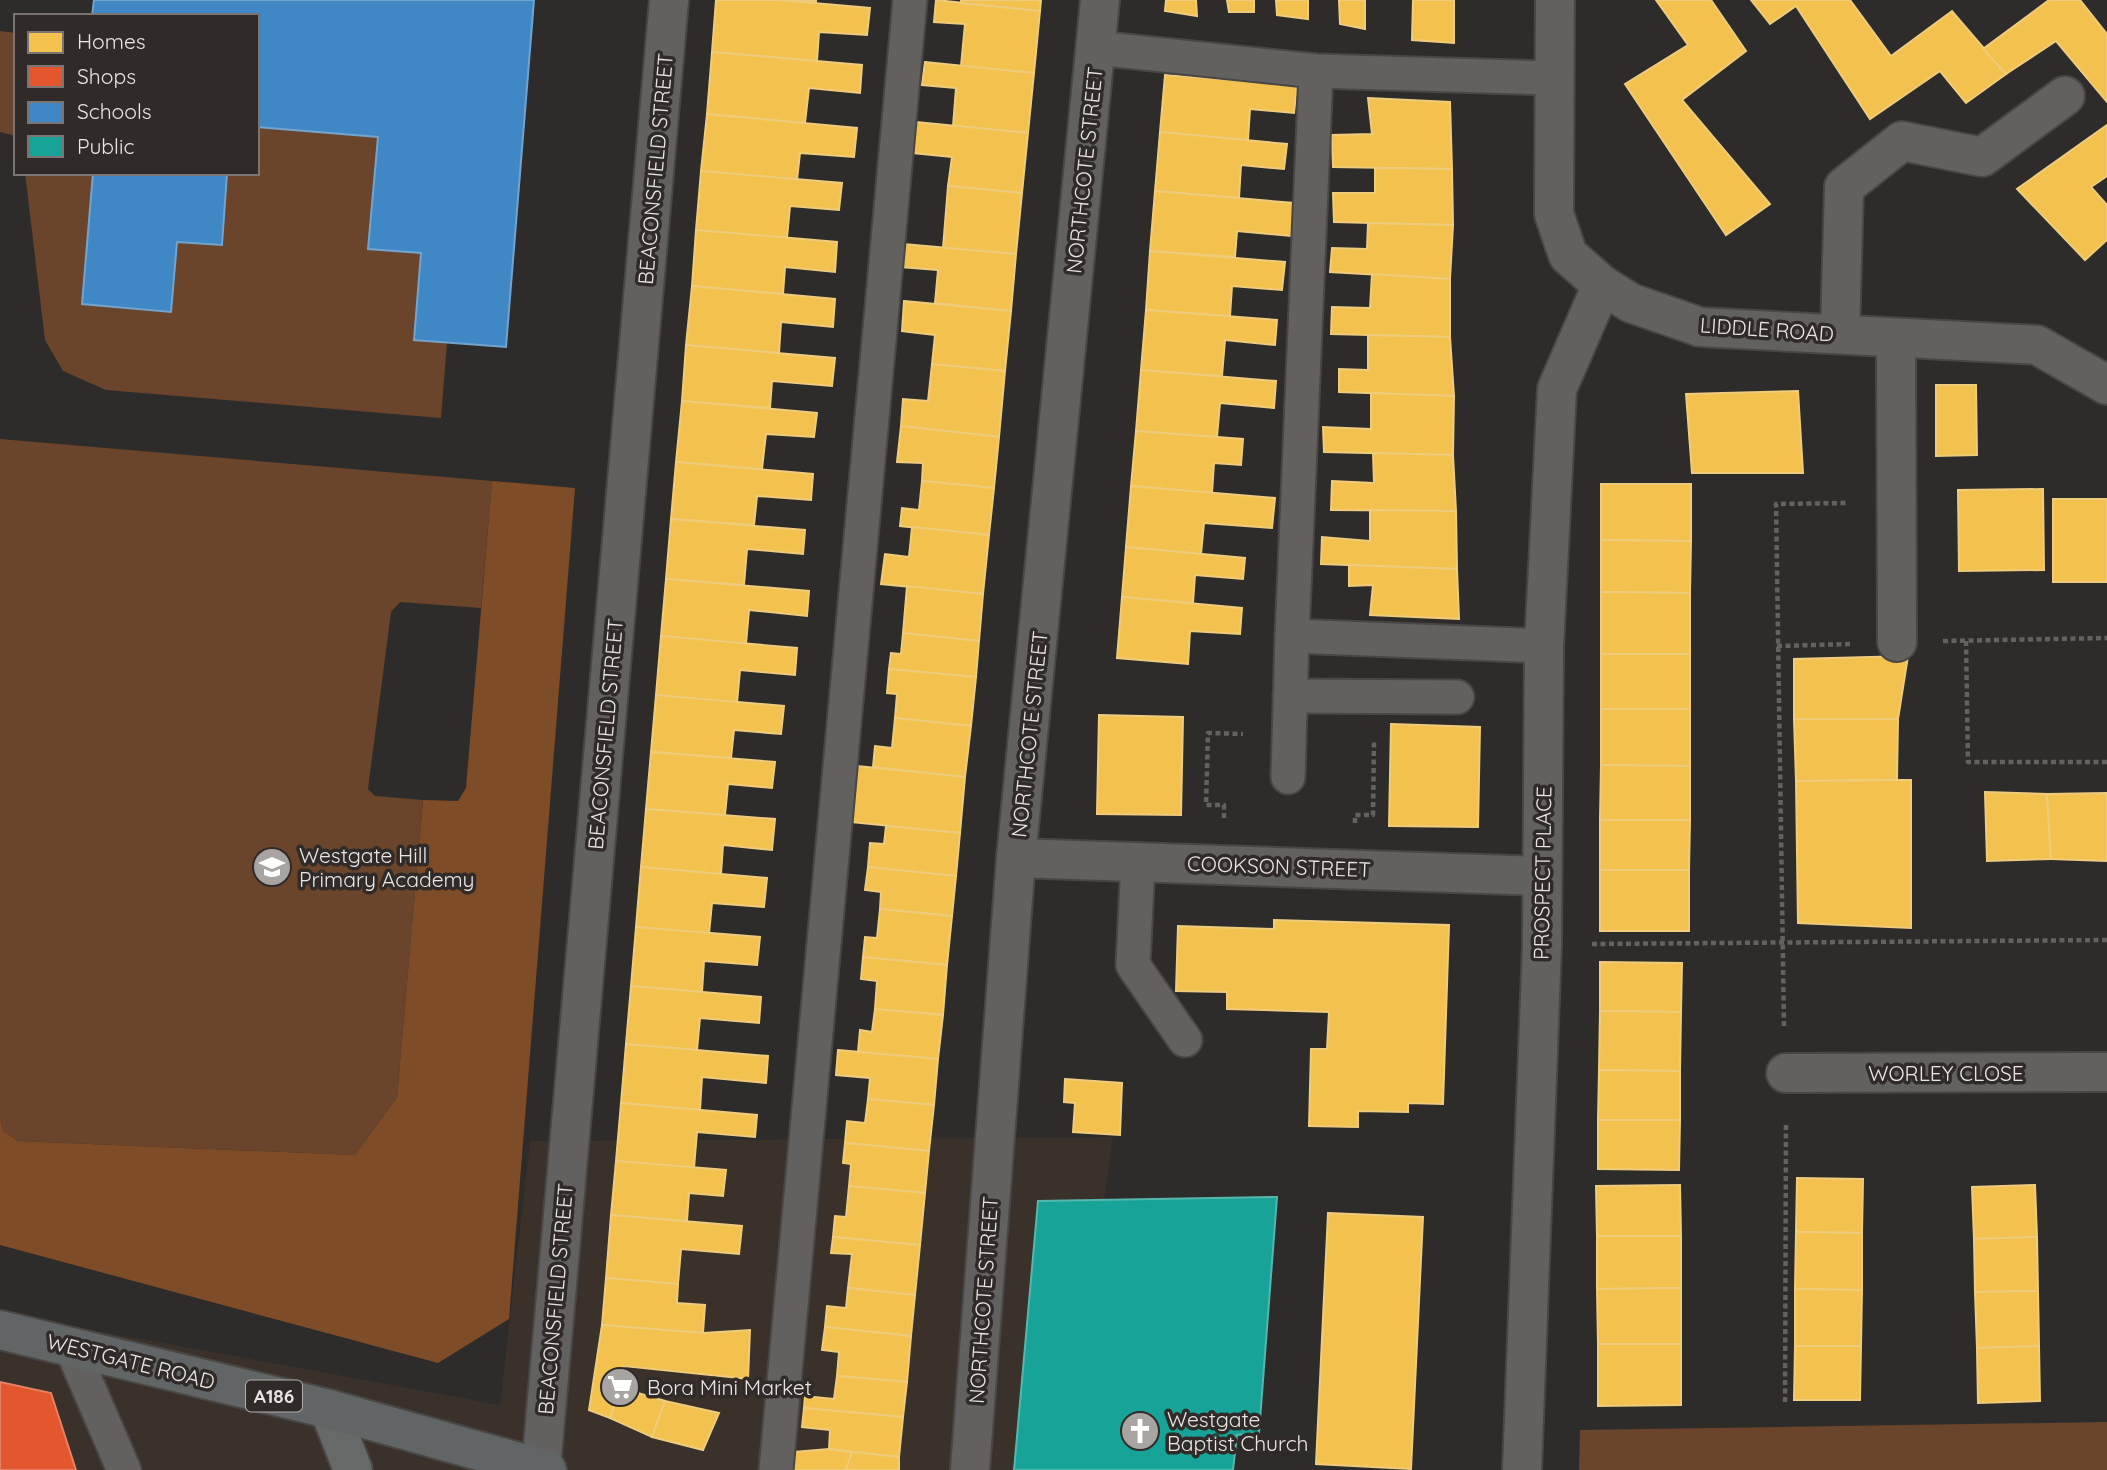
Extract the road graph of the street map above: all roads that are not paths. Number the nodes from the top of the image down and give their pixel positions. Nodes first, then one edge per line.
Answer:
1 (669, 0) edge
2 (910, 0) edge
3 (1100, 0) edge
4 (1555, 0) edge
5 (1096, 48) junction
6 (1316, 72) junction
7 (1553, 78) junction
8 (2065, 96) dead end
9 (1602, 285) junction
10 (1840, 334) junction
11 (1896, 338) junction
12 (2107, 385) edge
13 (1292, 636) junction
14 (1897, 642) dead end
15 (1544, 646) junction
16 (1290, 696) junction
17 (1457, 697) dead end
18 (1288, 777) dead end
19 (1016, 858) junction
20 (1138, 862) junction
21 (1541, 876) junction
22 (1185, 1040) dead end
23 (2107, 1072) edge
24 (1786, 1073) road end
25 (0, 1329) edge
26 (71, 1347) junction
27 (328, 1409) junction
28 (544, 1469) edge
29 (124, 1470) edge
30 (353, 1470) edge
31 (776, 1470) edge
32 (970, 1470) edge
33 (1522, 1470) edge

1 - 28 street, BEACONSFIELD STREET
2 - 31 lane
3 - 5 street, NORTHCOTE STREET
4 - 7 street, LIDDLE ROAD
5 - 6 lane
5 - 19 street, NORTHCOTE STREET
6 - 7 lane
6 - 13 lane
7 - 9 street, LIDDLE ROAD
8 - 10 street
9 - 10 street, LIDDLE ROAD
9 - 15 street, PROSPECT PLACE
10 - 11 street, LIDDLE ROAD
11 - 12 street, LIDDLE ROAD
11 - 14 street
13 - 15 lane
13 - 16 lane
15 - 21 street, PROSPECT PLACE
16 - 17 lane
16 - 18 lane
19 - 20 street, COOKSON STREET
19 - 32 street, NORTHCOTE STREET
20 - 21 street, COOKSON STREET
20 - 22 lane
21 - 33 street, PROSPECT PLACE
23 - 24 street, WORLEY CLOSE
25 - 26 main road, WESTGATE ROAD / A186
26 - 27 main road, WESTGATE ROAD / A186
26 - 29 lane
27 - 28 main road, WESTGATE ROAD / A186
27 - 30 street

